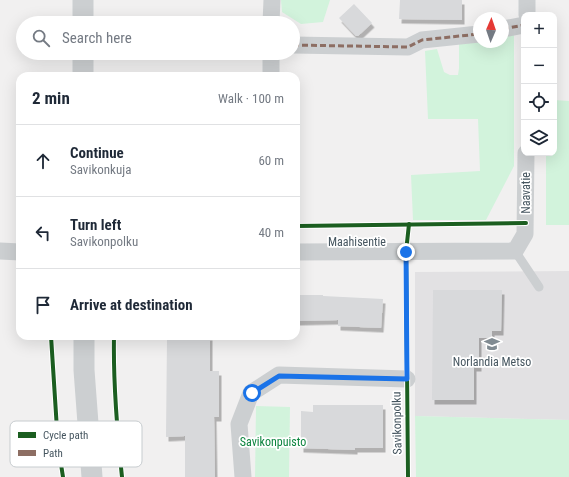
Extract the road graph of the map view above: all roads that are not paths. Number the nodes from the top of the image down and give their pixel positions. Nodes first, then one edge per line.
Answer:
1 (83, 0) edge
2 (272, 0) edge
3 (527, 0) edge
4 (527, 12) edge
5 (83, 16) edge
6 (271, 16) edge
7 (521, 26) edge
8 (509, 28) edge
9 (473, 35) edge
10 (300, 46) edge
11 (83, 60) edge
12 (271, 60) edge
13 (83, 72) edge
14 (271, 72) edge
15 (526, 156) edge
16 (515, 250) junction
17 (0, 251) edge
18 (16, 252) edge
19 (300, 252) edge
20 (539, 287) dead end
21 (84, 340) edge
22 (407, 379) dead end
23 (88, 421) edge
24 (91, 467) edge
25 (92, 477) edge
26 (243, 477) edge

1 - 5 street
2 - 6 street
3 - 4 street
7 - 8 street
9 - 10 street
11 - 13 street
12 - 14 street
15 - 16 street, Naavatie
16 - 19 street, Maahisentie
16 - 20 lane
17 - 18 street
21 - 23 street
22 - 26 street
24 - 25 street

